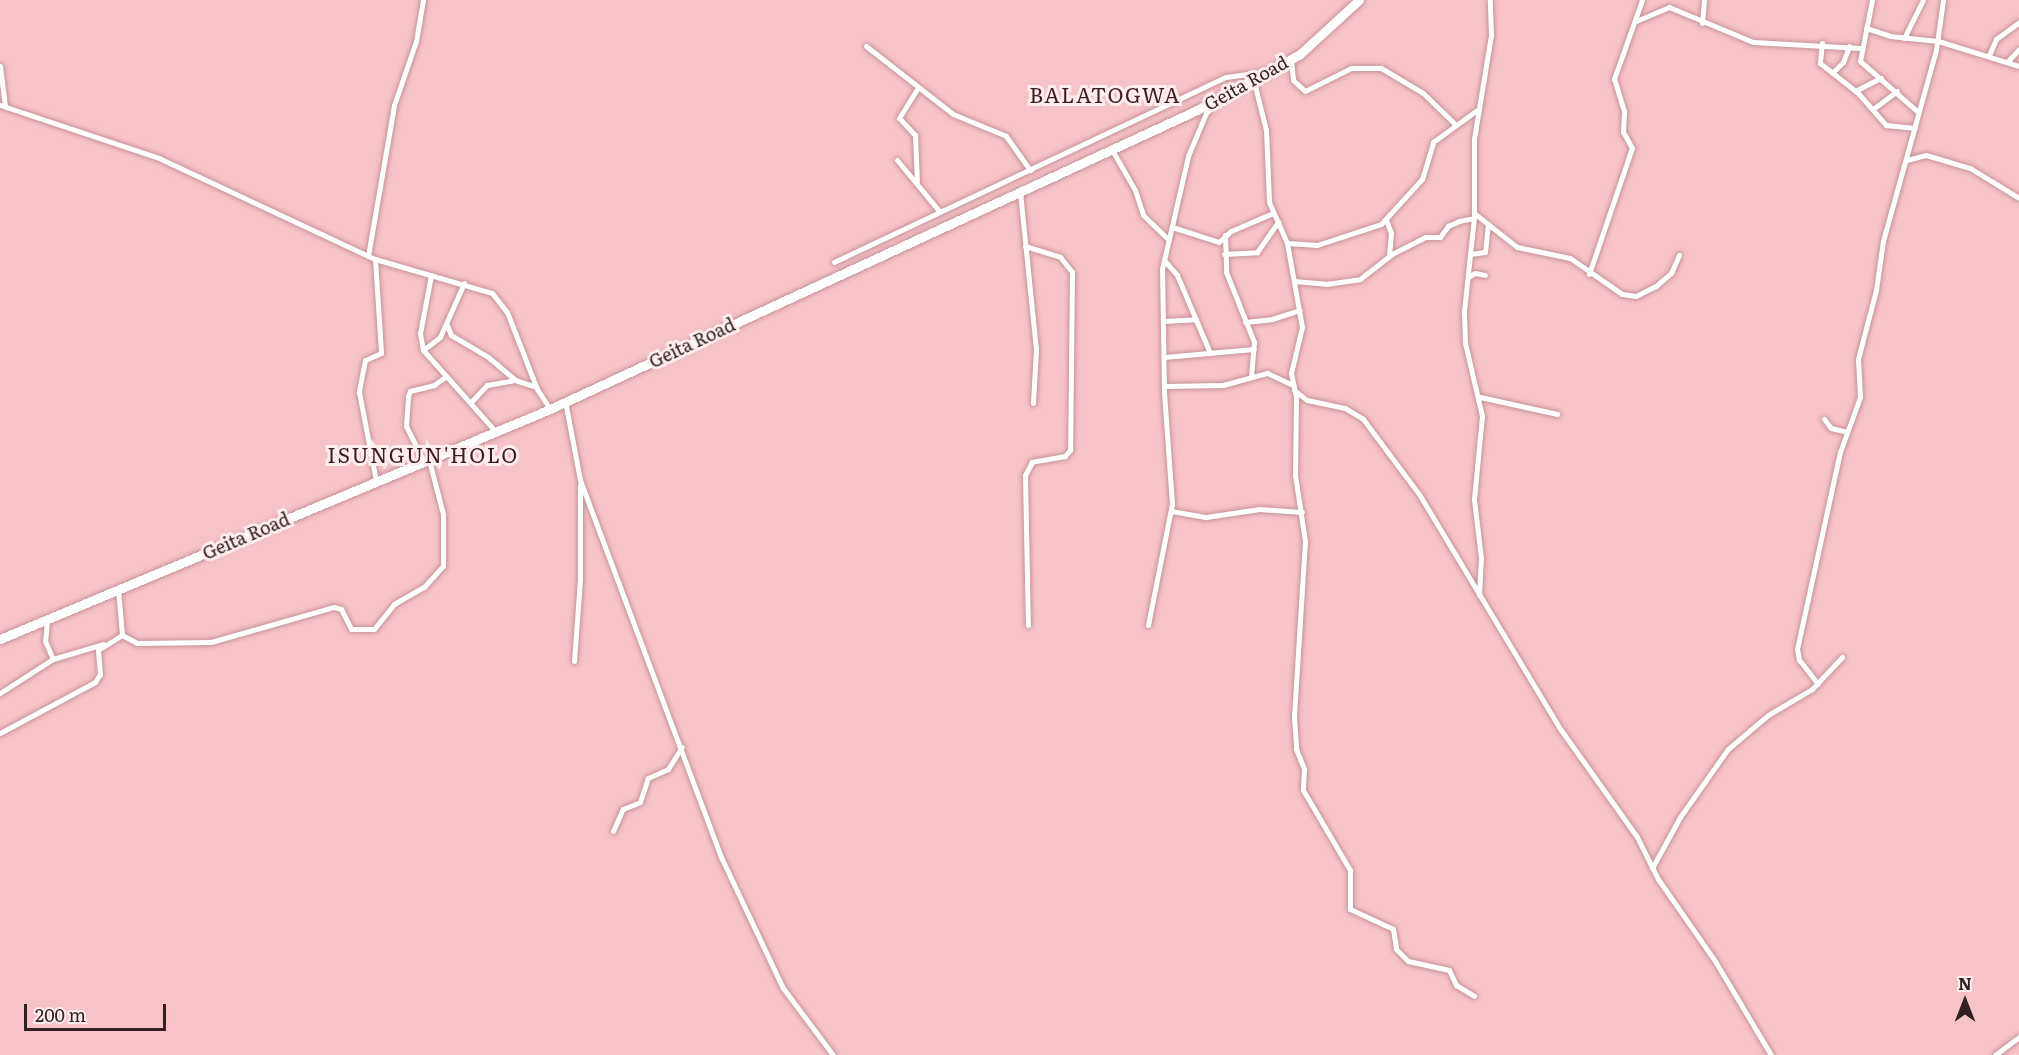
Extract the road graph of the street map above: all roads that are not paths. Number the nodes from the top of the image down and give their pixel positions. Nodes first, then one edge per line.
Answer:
1 (423, 0) edge
2 (1359, 0) edge
3 (1490, 0) edge
4 (1642, 0) edge
5 (1704, 0) edge
6 (1872, 0) edge
7 (1923, 0) edge
8 (1943, 0) edge
9 (1636, 21) junction
10 (2019, 22) edge
11 (1702, 23) junction
12 (1866, 28) junction
13 (1904, 38) junction
14 (1938, 41) junction
15 (1822, 43) junction
16 (866, 46) dead end
17 (1849, 46) junction
18 (1860, 48) junction
19 (2019, 49) edge
20 (1989, 55) junction
21 (1291, 60) junction
22 (2008, 61) junction
23 (0, 66) edge
24 (2019, 66) edge
25 (1274, 71) junction
26 (1832, 73) junction
27 (1881, 78) junction
28 (1254, 82) junction
29 (918, 88) junction
30 (1855, 91) junction
31 (1897, 92) junction
32 (1222, 98) junction
33 (2, 105) edge
34 (1873, 109) junction
35 (1477, 110) junction
36 (1918, 112) junction
37 (1454, 123) junction
38 (1915, 128) junction
39 (1112, 150) junction
40 (897, 160) dead end
41 (1907, 160) junction
42 (1030, 170) junction
43 (917, 184) junction
44 (1020, 191) junction
45 (2019, 198) edge
46 (940, 212) junction
47 (1273, 213) junction
48 (1474, 216) junction
49 (1386, 220) junction
50 (1278, 222) junction
51 (1488, 225) junction
52 (1172, 227) junction
53 (1225, 235) junction
54 (1168, 239) junction
55 (1287, 243) junction
56 (1025, 246) junction
57 (1224, 254) junction
58 (1470, 254) junction
59 (1389, 255) junction
60 (1679, 255) dead end
61 (368, 256) junction
62 (375, 259) junction
63 (1164, 260) junction
64 (834, 261) dead end
65 (1589, 274) junction
66 (431, 275) junction
67 (1485, 275) dead end
68 (1468, 277) junction
69 (1294, 280) junction
70 (464, 283) junction
71 (1300, 310) junction
72 (1196, 319) junction
73 (1163, 321) junction
74 (1245, 322) junction
75 (447, 326) junction
76 (423, 350) junction
77 (1254, 350) junction
78 (1210, 353) junction
79 (1164, 357) junction
80 (446, 377) junction
81 (1251, 377) junction
82 (515, 380) junction
83 (1164, 386) junction
84 (537, 387) junction
85 (1294, 388) junction
86 (1480, 397) junction
87 (472, 401) junction
88 (565, 401) junction
89 (1033, 404) dead end
90 (550, 409) junction
91 (1557, 414) dead end
92 (1824, 419) dead end
93 (496, 432) junction
94 (1847, 432) junction
95 (427, 461) junction
96 (580, 480) junction
97 (376, 481) junction
98 (1171, 511) junction
99 (1302, 512) junction
100 (118, 589) junction
101 (1479, 595) junction
102 (47, 619) junction
103 (1028, 625) dead end
104 (1148, 625) dead end
105 (122, 635) junction
106 (0, 639) edge
107 (106, 644) junction
108 (1842, 657) dead end
109 (54, 659) junction
110 (574, 662) dead end
111 (1818, 684) junction
112 (0, 693) edge
113 (0, 732) edge
114 (682, 747) junction
115 (614, 831) dead end
116 (1652, 868) junction
117 (1473, 996) dead end
118 (2019, 1036) edge
119 (833, 1055) edge
120 (1771, 1055) edge
121 (1995, 1055) edge

1 - 61 street
2 - 21 highway, Geita Road
3 - 35 street
4 - 9 street
5 - 11 street
6 - 12 street
7 - 13 street
8 - 14 street
9 - 11 street
9 - 65 street
10 - 20 street
11 - 15 street
12 - 13 street
12 - 18 street
13 - 14 street
14 - 20 street
14 - 36 street
15 - 17 street
15 - 26 street
16 - 29 street
17 - 18 street
17 - 26 street
18 - 27 street
19 - 22 street
20 - 22 street
21 - 25 highway, Geita Road
21 - 37 street
22 - 24 street
23 - 33 street
25 - 28 highway, Geita Road
25 - 42 street
26 - 30 street
27 - 30 street
27 - 31 street
28 - 32 highway, Geita Road
28 - 47 street
29 - 42 street
29 - 43 street
30 - 34 street
31 - 34 street
31 - 36 street
32 - 39 highway, Geita Road
32 - 52 street
33 - 61 street
34 - 38 street
35 - 37 street
35 - 48 street
36 - 38 street
37 - 49 street
38 - 41 street
39 - 44 highway, Geita Road
39 - 54 street
40 - 43 street
41 - 45 street
41 - 94 street
42 - 46 street
43 - 46 street
44 - 56 street
44 - 88 highway, Geita Road
46 - 64 street
47 - 50 street
47 - 53 street
48 - 51 street
48 - 58 street
48 - 59 street
49 - 55 street
49 - 59 street
50 - 55 street
50 - 57 street
51 - 58 street
51 - 65 street
52 - 53 street
52 - 54 street
53 - 57 street
54 - 63 street
55 - 69 street
56 - 89 street
56 - 103 street
57 - 74 street
58 - 68 street
59 - 69 street
60 - 65 street
61 - 62 street
62 - 66 street
62 - 97 street
63 - 72 street
63 - 73 street
66 - 70 street
66 - 76 street
67 - 68 street
68 - 86 street
69 - 71 street
70 - 75 street
70 - 84 street
71 - 74 street
71 - 85 street
72 - 73 street
72 - 78 street
73 - 79 street
74 - 77 street
75 - 76 street
75 - 82 street
76 - 80 street
77 - 78 street
77 - 81 street
78 - 79 street
79 - 83 street
80 - 87 street
80 - 95 street
81 - 83 street
81 - 85 street
82 - 84 street
82 - 87 street
83 - 98 street
84 - 90 street
85 - 99 street
85 - 101 street
86 - 91 street
86 - 101 street
87 - 93 street
88 - 90 highway, Geita Road
88 - 96 street
90 - 93 highway, Geita Road
92 - 94 street
93 - 95 highway, Geita Road
94 - 111 street
95 - 97 highway, Geita Road
95 - 105 street
96 - 110 street
96 - 114 street
97 - 100 highway, Geita Road
98 - 99 street
98 - 104 street
99 - 117 street
100 - 102 highway, Geita Road
100 - 105 street
101 - 116 street
102 - 106 highway, Geita Road
102 - 109 street
105 - 107 street
107 - 109 street
107 - 113 street
108 - 111 street
109 - 112 street
111 - 116 street
114 - 115 street
114 - 119 street
116 - 120 street
118 - 121 street

